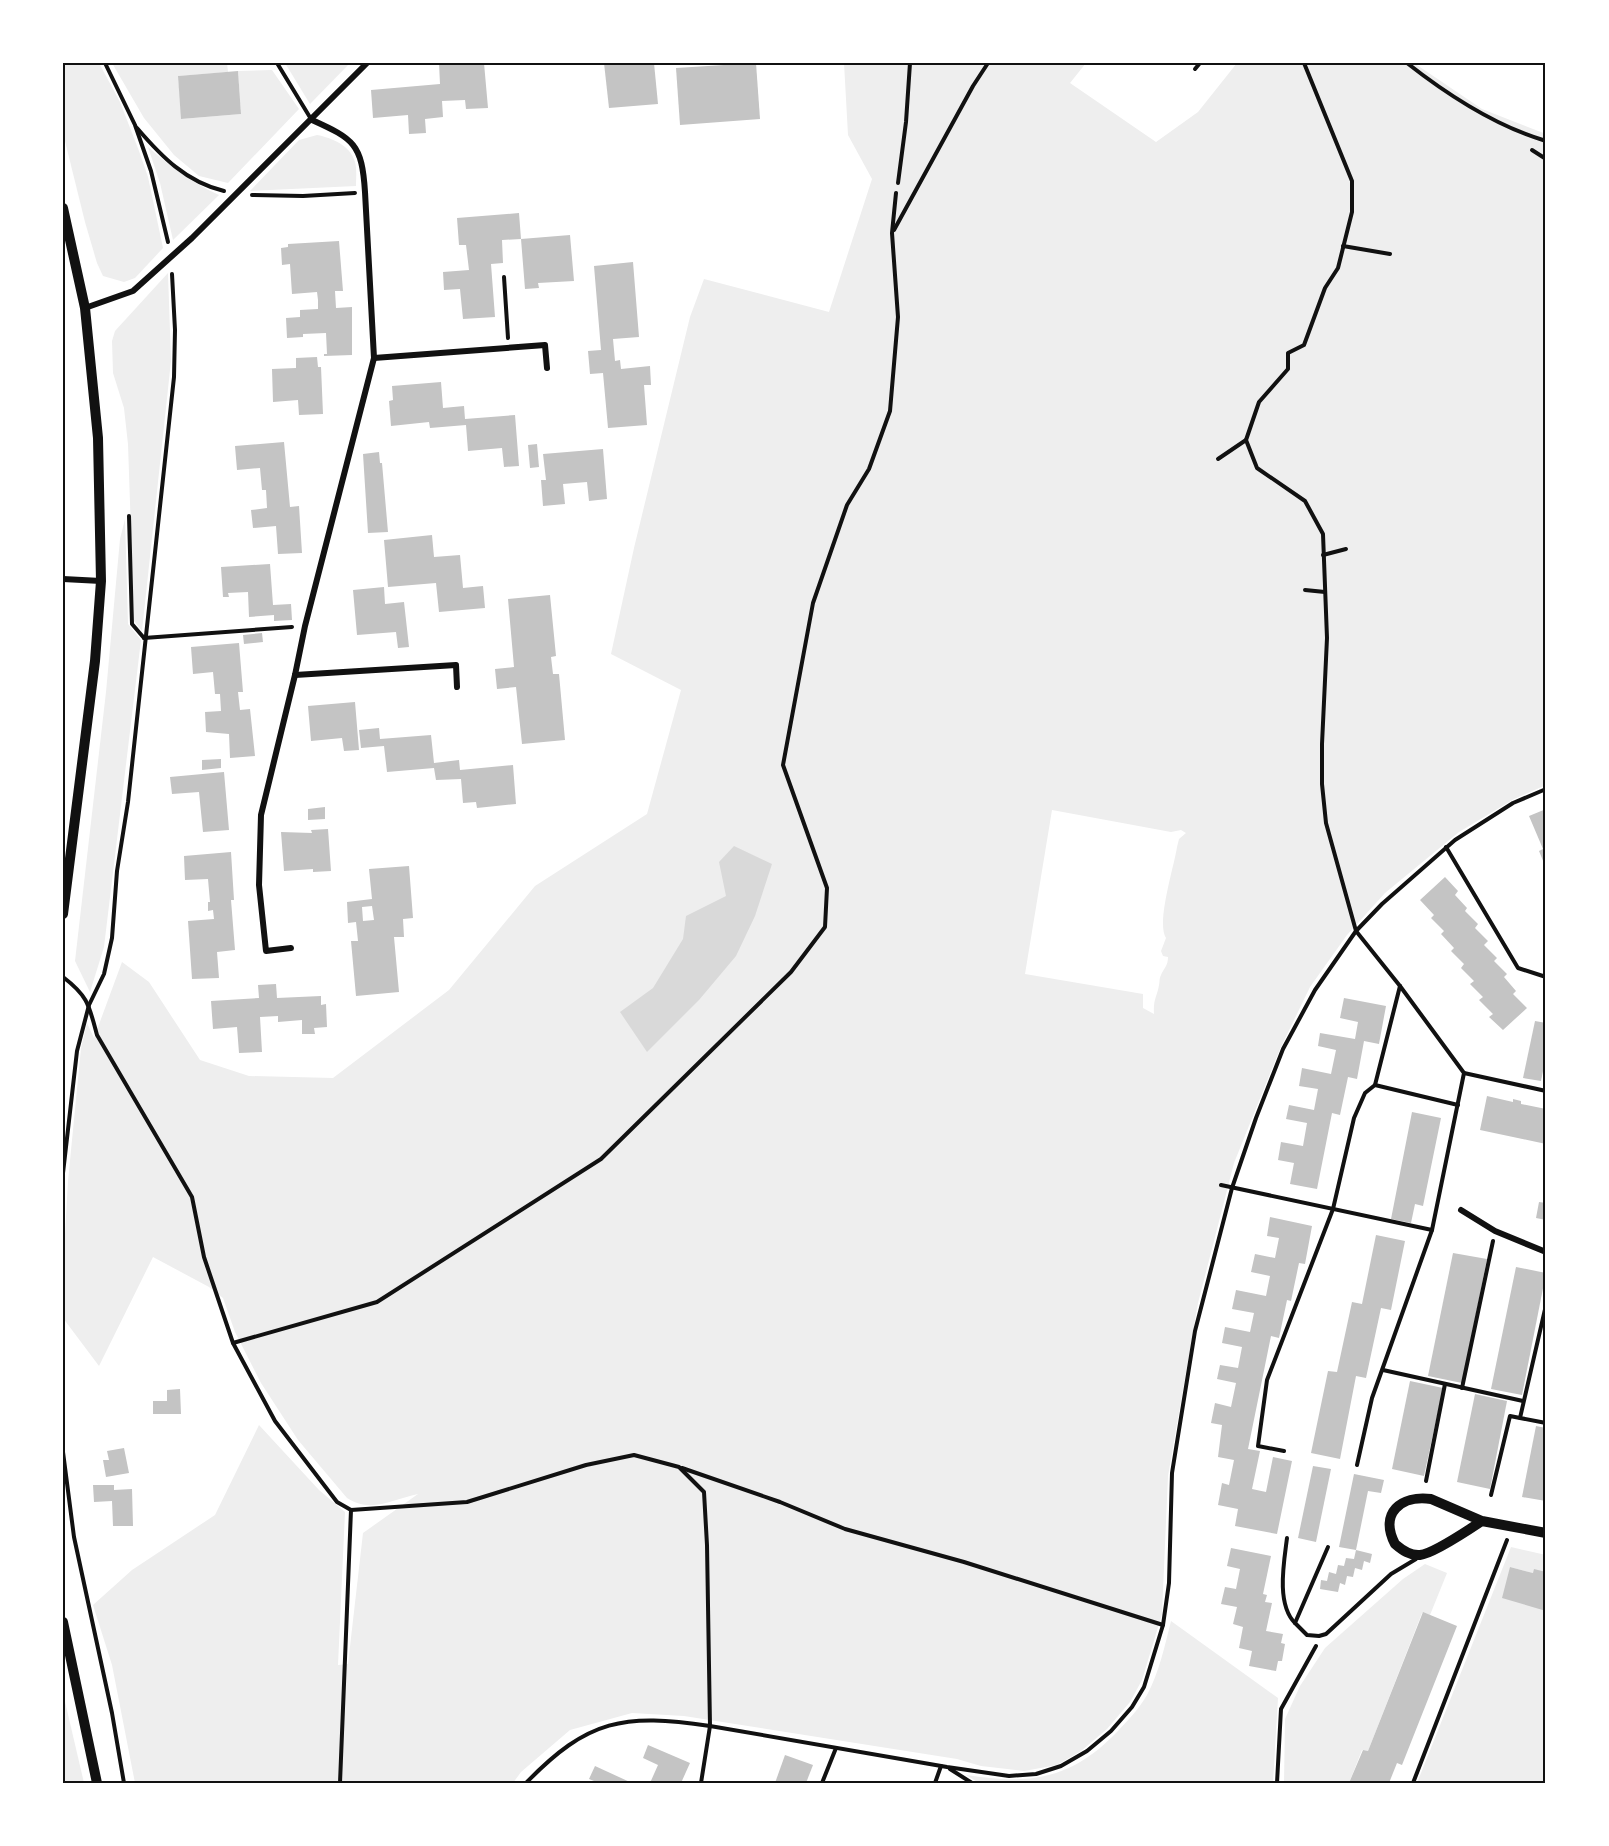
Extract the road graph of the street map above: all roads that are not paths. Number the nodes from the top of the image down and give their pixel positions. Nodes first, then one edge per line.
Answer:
1 (277, 63) edge
2 (367, 63) edge
3 (910, 63) edge
4 (1200, 63) edge
5 (1407, 63) edge
6 (1195, 69) dead end
7 (312, 120) junction
8 (1546, 141) edge
9 (898, 183) road end
10 (63, 208) edge
11 (85, 308) junction
12 (374, 358) junction
13 (547, 368) dead end
14 (63, 579) edge
15 (101, 581) junction
16 (295, 675) junction
17 (457, 687) dead end
18 (63, 914) edge
19 (291, 948) dead end
20 (1461, 1210) dead end
21 (1546, 1252) edge
22 (1482, 1521) junction
23 (1546, 1533) edge
24 (1287, 1538) dead end
25 (1328, 1547) dead end
26 (1422, 1555) junction
27 (63, 1622) edge
28 (1295, 1623) junction
29 (97, 1783) edge

1 - 7 lane
2 - 7 street
3 - 9 lane
4 - 6 lane
5 - 8 lane
7 - 11 street
7 - 12 street
10 - 11 street
11 - 15 street
12 - 13 street
12 - 16 street
14 - 15 street
15 - 18 street
16 - 17 street
16 - 19 street
20 - 21 street
22 - 23 street
22 - 26 street
22 - 26 street
24 - 28 lane
25 - 28 lane
26 - 28 lane
27 - 29 street

